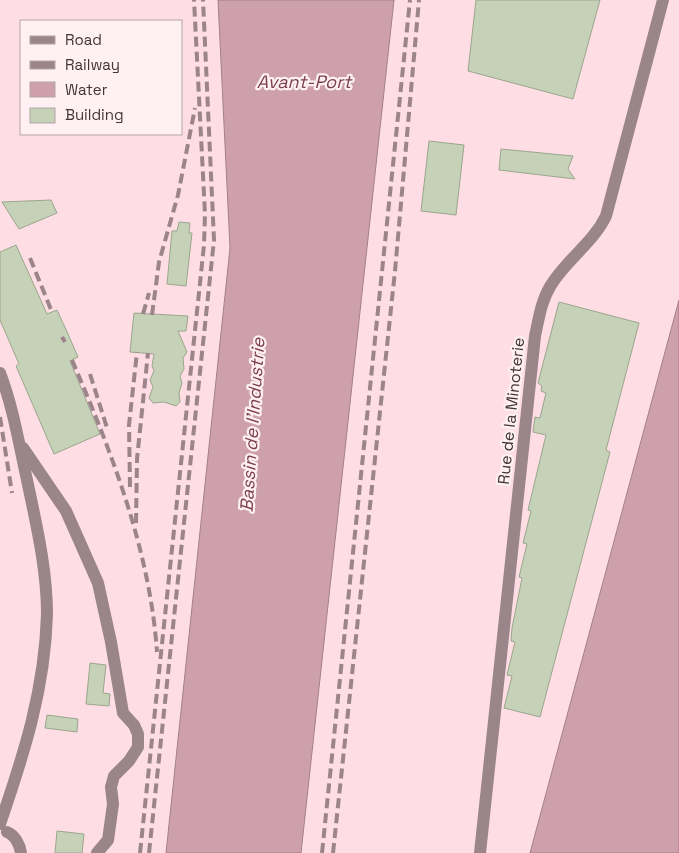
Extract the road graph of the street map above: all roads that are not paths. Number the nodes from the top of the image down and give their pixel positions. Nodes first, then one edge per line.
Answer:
1 (663, 0) edge
2 (0, 373) edge
3 (19, 441) junction
4 (3, 828) edge
5 (21, 853) edge
6 (97, 853) edge
7 (480, 853) edge

1 - 7 street, Rue de la Minoterie
2 - 3 street
3 - 4 street
3 - 6 street
4 - 5 street

